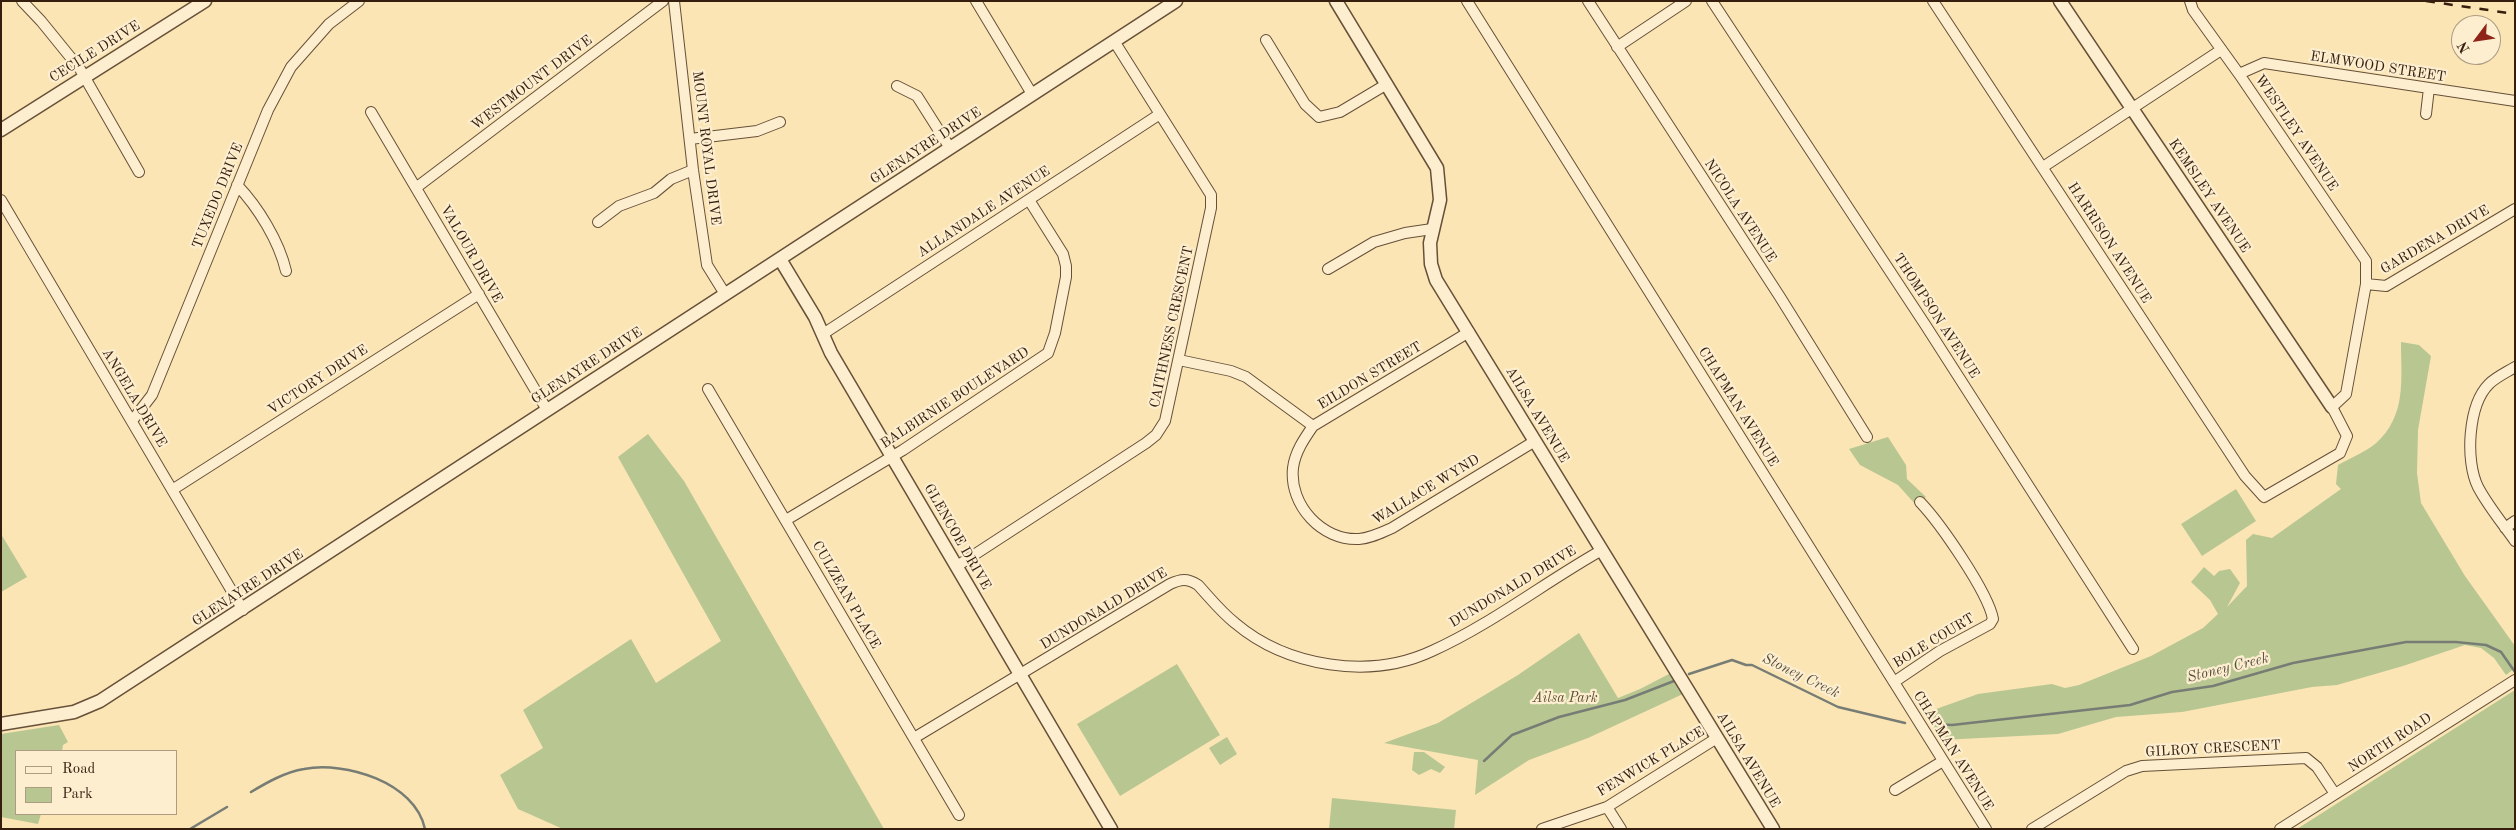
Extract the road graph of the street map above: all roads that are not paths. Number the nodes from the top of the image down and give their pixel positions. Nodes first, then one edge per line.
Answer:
1 (22, 1) edge
2 (359, 1) edge
3 (663, 1) edge
4 (674, 1) edge
5 (976, 1) edge
6 (1176, 1) edge
7 (1336, 1) edge
8 (1467, 1) edge
9 (1588, 1) edge
10 (1686, 1) edge
11 (1712, 1) edge
12 (1933, 1) edge
13 (2060, 1) edge
14 (2190, 1) edge
15 (196, 4) edge
16 (1266, 40) dead end
17 (1114, 42) junction
18 (1617, 47) junction
19 (2221, 50) junction
20 (2239, 74) junction
21 (84, 76) junction
22 (1386, 84) junction
23 (897, 86) dead end
24 (2429, 88) junction
25 (1032, 94) junction
26 (2515, 101) edge
27 (2132, 108) junction
28 (371, 112) dead end
29 (1160, 114) junction
30 (2426, 114) dead end
31 (780, 122) dead end
32 (1, 130) edge
33 (690, 139) junction
34 (950, 148) junction
35 (2043, 167) junction
36 (693, 170) junction
37 (139, 172) dead end
38 (237, 185) junction
39 (417, 188) junction
40 (1, 200) edge
41 (1029, 200) junction
42 (2515, 209) edge
43 (598, 222) dead end
44 (1432, 229) junction
45 (780, 260) junction
46 (1328, 269) dead end
47 (286, 271) dead end
48 (2366, 284) junction
49 (479, 294) junction
50 (725, 294) junction
51 (1469, 332) junction
52 (823, 334) junction
53 (1179, 360) junction
54 (2515, 367) edge
55 (708, 389) dead end
56 (2332, 406) junction
57 (547, 410) junction
58 (132, 421) junction
59 (1313, 426) junction
60 (1867, 437) dead end
61 (1534, 441) junction
62 (892, 456) junction
63 (172, 490) junction
64 (1920, 502) dead end
65 (786, 520) junction
66 (2515, 522) edge
67 (2505, 528) junction
68 (2515, 541) edge
69 (1602, 550) junction
70 (957, 566) junction
71 (243, 610) junction
72 (2133, 648) dead end
73 (1021, 676) junction
74 (2515, 680) edge
75 (1894, 682) junction
76 (1, 724) edge
77 (914, 738) junction
78 (1718, 738) junction
79 (1943, 760) junction
80 (1895, 790) dead end
81 (2335, 794) junction
82 (1607, 807) junction
83 (959, 815) dead end
84 (1111, 829) edge
85 (1542, 829) edge
86 (1621, 829) edge
87 (1773, 829) edge
88 (1986, 829) edge
89 (2032, 829) edge
90 (2280, 829) edge

1 - 21 street
2 - 38 street, TUXEDO DRIVE
3 - 39 street, WESTMOUNT DRIVE
4 - 33 street, MOUNT ROYAL DRIVE
5 - 25 street
6 - 17 street, GLENAYRE DRIVE
7 - 22 street, AILSA AVENUE
8 - 75 street, CHAPMAN AVENUE
9 - 18 street, NICOLA AVENUE
10 - 18 street
11 - 72 street, THOMPSON AVENUE
12 - 35 street, HARRISON AVENUE
13 - 27 street, KEMSLEY AVENUE
14 - 19 street, WESTLEY AVENUE
15 - 21 street, CECILE DRIVE
16 - 22 street
17 - 25 street, GLENAYRE DRIVE
17 - 29 street, CAITHNESS CRESCENT
18 - 60 street, NICOLA AVENUE
19 - 20 street, WESTLEY AVENUE
19 - 27 street
20 - 24 street, ELMWOOD STREET
20 - 48 street, WESTLEY AVENUE
21 - 32 street, CECILE DRIVE
21 - 37 street
22 - 44 street, AILSA AVENUE
23 - 34 street
24 - 26 street, ELMWOOD STREET
24 - 30 street
25 - 34 street, GLENAYRE DRIVE
27 - 35 street
27 - 56 street, KEMSLEY AVENUE
28 - 39 street, VALOUR DRIVE
29 - 41 street, ALLANDALE AVENUE
29 - 53 street, CAITHNESS CRESCENT
31 - 33 street
33 - 36 street, MOUNT ROYAL DRIVE
34 - 45 street, GLENAYRE DRIVE
35 - 56 street, HARRISON AVENUE
36 - 43 street
36 - 50 street, MOUNT ROYAL DRIVE
38 - 47 street
38 - 58 street, TUXEDO DRIVE
39 - 49 street, VALOUR DRIVE
40 - 58 street, ANGELA DRIVE
41 - 52 street, ALLANDALE AVENUE
41 - 62 street, BALBIRNIE BOULEVARD
42 - 48 street, GARDENA DRIVE
44 - 46 street
44 - 51 street, AILSA AVENUE
45 - 50 street, GLENAYRE DRIVE
45 - 52 street, GLENCOE DRIVE
48 - 56 street, GARDENA DRIVE
49 - 57 street, VALOUR DRIVE
49 - 63 street, VICTORY DRIVE
50 - 57 street, GLENAYRE DRIVE
51 - 59 street, EILDON STREET
51 - 61 street, AILSA AVENUE
52 - 62 street, GLENCOE DRIVE
53 - 59 street, EILDON STREET
53 - 70 street, CAITHNESS CRESCENT
54 - 67 street
55 - 65 street, CULZEAN PLACE
57 - 71 street, GLENAYRE DRIVE
58 - 63 street, ANGELA DRIVE
59 - 61 street, WALLACE WYND
61 - 69 street, AILSA AVENUE
62 - 65 street, BALBIRNIE BOULEVARD
62 - 70 street, GLENCOE DRIVE
63 - 71 street, ANGELA DRIVE
64 - 75 street, BOLE COURT
65 - 77 street, CULZEAN PLACE
66 - 67 street
67 - 68 street
69 - 73 street, DUNDONALD DRIVE
69 - 78 street, AILSA AVENUE
70 - 73 street, GLENCOE DRIVE
71 - 76 street, GLENAYRE DRIVE
73 - 77 street, DUNDONALD DRIVE
73 - 84 street, GLENCOE DRIVE
74 - 81 street, NORTH ROAD
75 - 79 street, CHAPMAN AVENUE
77 - 83 street, CULZEAN PLACE
78 - 82 street, FENWICK PLACE
78 - 87 street, AILSA AVENUE
79 - 80 street
79 - 88 street, CHAPMAN AVENUE
81 - 89 street, GILROY CRESCENT
81 - 90 street, NORTH ROAD
82 - 85 street, FENWICK PLACE
82 - 86 street

